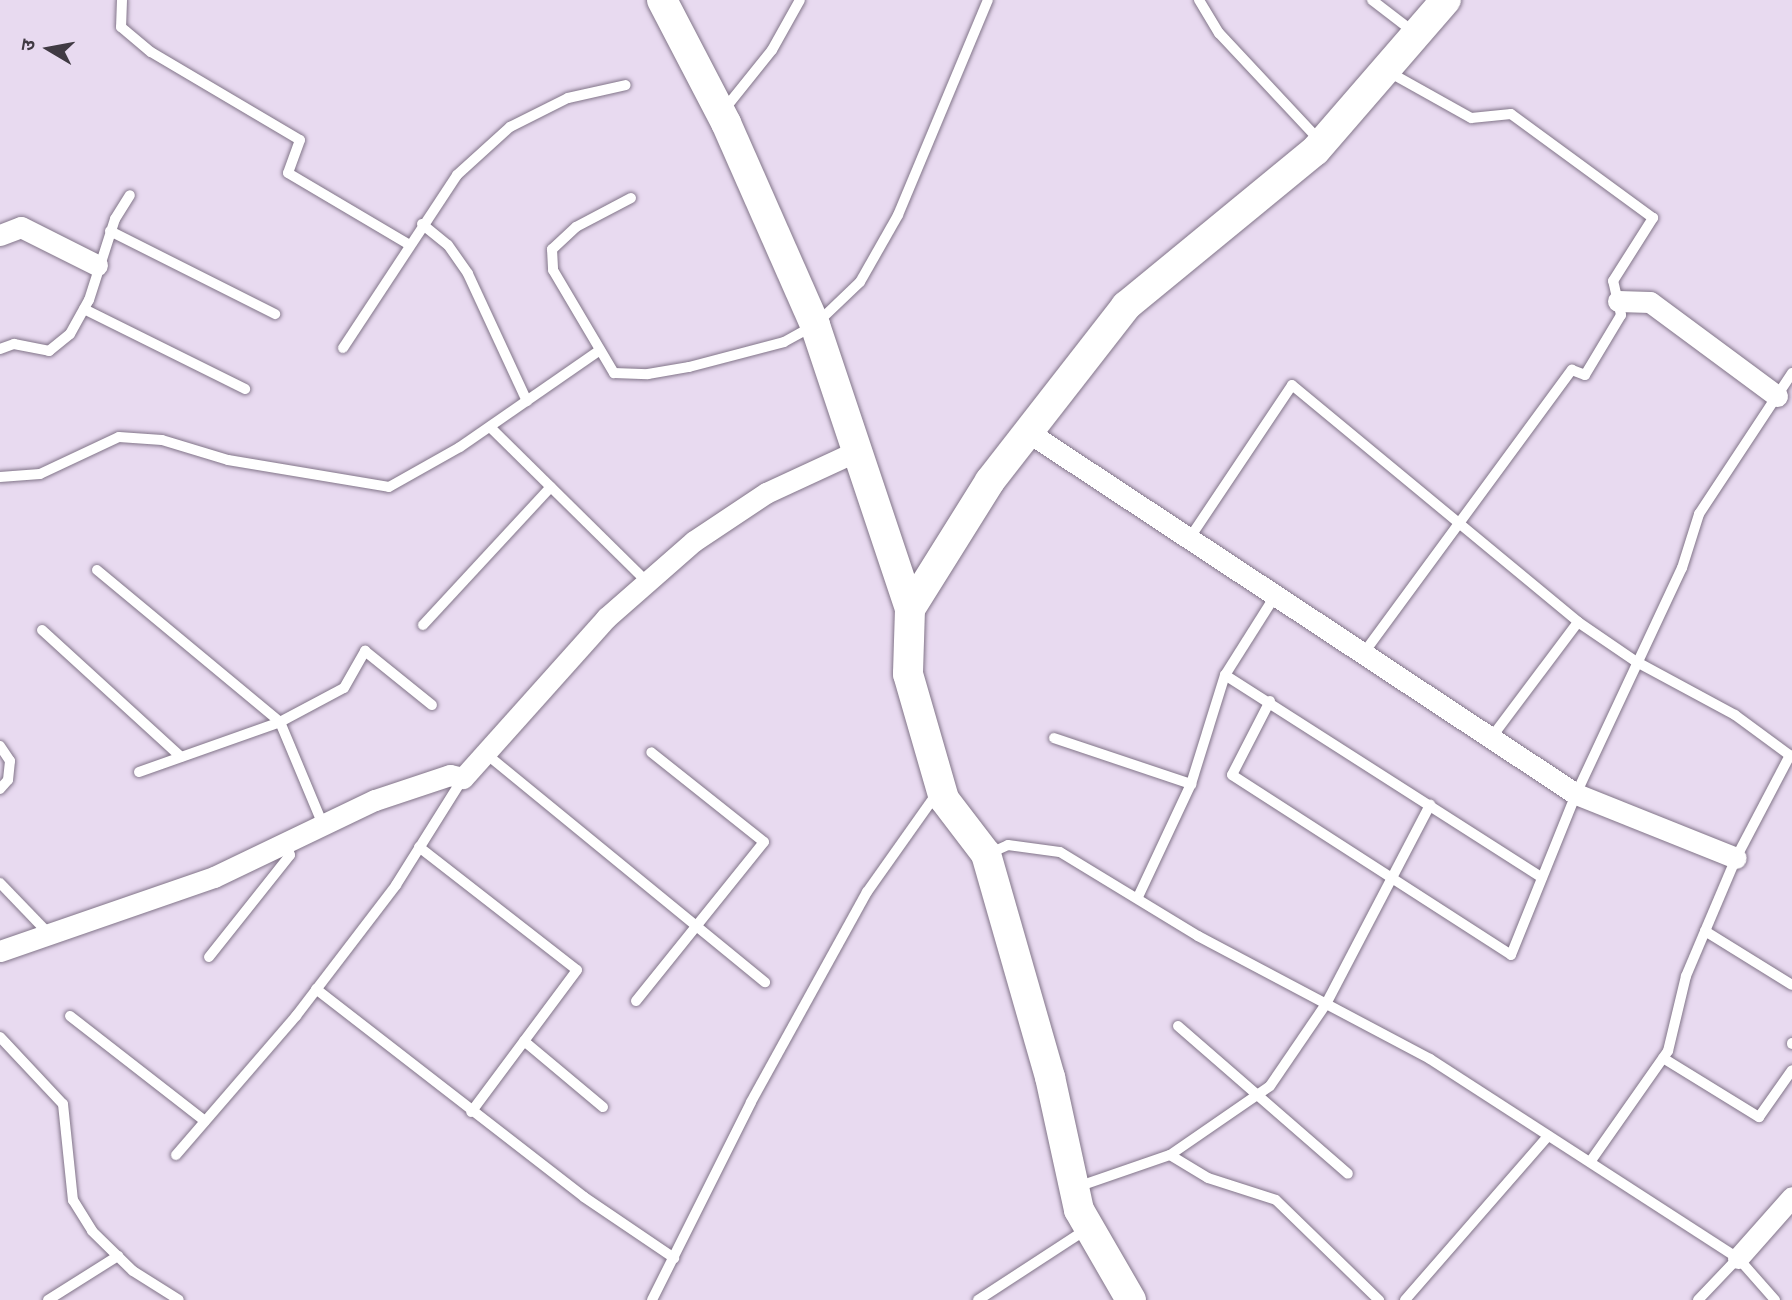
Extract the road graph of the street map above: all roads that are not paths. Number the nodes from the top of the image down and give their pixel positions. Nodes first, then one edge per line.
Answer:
1 (122, 0) edge
2 (662, 0) edge
3 (800, 0) edge
4 (988, 0) edge
5 (1199, 0) edge
6 (1372, 0) edge
7 (1446, 0) edge
8 (1418, 34) junction
9 (1387, 71) junction
10 (626, 85) dead end
11 (721, 113) junction
12 (1322, 143) junction
13 (130, 195) dead end
14 (631, 198) dead end
15 (422, 224) junction
16 (110, 231) junction
17 (0, 234) edge
18 (408, 244) junction
19 (97, 265) junction
20 (1618, 301) junction
21 (84, 309) junction
22 (275, 314) dead end
23 (815, 325) junction
24 (343, 348) dead end
25 (0, 349) edge
26 (600, 349) junction
27 (1792, 373) edge
28 (245, 389) dead end
29 (1777, 396) junction
30 (527, 401) junction
31 (490, 427) junction
32 (1028, 432) junction
33 (858, 451) junction
34 (0, 477) edge
35 (551, 488) junction
36 (1459, 521) junction
37 (1189, 539) junction
38 (97, 570) dead end
39 (647, 582) junction
40 (1275, 596) junction
41 (910, 609) junction
42 (1578, 622) junction
43 (423, 625) dead end
44 (42, 630) dead end
45 (1363, 654) junction
46 (1635, 661) junction
47 (1225, 675) junction
48 (1270, 701) junction
49 (432, 705) dead end
50 (280, 722) junction
51 (1054, 738) dead end
52 (1491, 738) junction
53 (0, 746) edge
54 (651, 752) dead end
55 (485, 753) junction
56 (1791, 756) edge
57 (181, 757) junction
58 (139, 772) dead end
59 (463, 778) junction
60 (1191, 784) junction
61 (941, 788) junction
62 (0, 789) edge
63 (1576, 794) junction
64 (1430, 805) junction
65 (323, 825) junction
66 (286, 843) junction
67 (419, 847) junction
68 (986, 855) junction
69 (1736, 858) junction
70 (1392, 878) junction
71 (1542, 878) junction
72 (0, 883) edge
73 (1138, 897) junction
74 (696, 926) junction
75 (1706, 931) junction
76 (51, 936) junction
77 (0, 951) edge
78 (209, 957) dead end
79 (765, 982) dead end
80 (1792, 985) edge
81 (316, 989) junction
82 (636, 1001) dead end
83 (1326, 1004) junction
84 (70, 1016) dead end
85 (1178, 1026) dead end
86 (0, 1037) edge
87 (524, 1041) junction
88 (1663, 1058) junction
89 (1792, 1070) edge
90 (1257, 1095) junction
91 (603, 1107) dead end
92 (471, 1112) junction
93 (205, 1121) junction
94 (1548, 1136) junction
95 (176, 1155) dead end
96 (1170, 1156) junction
97 (1590, 1162) junction
98 (1348, 1174) dead end
99 (1075, 1188) junction
100 (1792, 1197) edge
101 (1089, 1227) junction
102 (118, 1256) junction
103 (674, 1258) junction
104 (1738, 1258) junction
105 (55, 1299) edge
106 (179, 1300) edge
107 (652, 1300) edge
108 (978, 1300) edge
109 (1131, 1300) edge
110 (1379, 1300) edge
111 (1405, 1300) edge
112 (1698, 1300) edge
113 (1775, 1300) edge

1 - 18 lane
2 - 11 street
3 - 11 lane
4 - 23 lane
5 - 12 lane
6 - 8 lane
7 - 8 street
8 - 9 street
9 - 12 street
9 - 20 lane
10 - 15 lane
11 - 23 street
12 - 32 street
13 - 16 lane
14 - 26 lane
15 - 18 lane
15 - 30 lane
16 - 19 lane
16 - 22 lane
17 - 19 street
18 - 24 lane
19 - 21 lane
20 - 29 street
20 - 36 lane
21 - 25 lane
21 - 28 lane
23 - 26 lane
23 - 33 street
26 - 30 lane
27 - 29 lane
29 - 46 lane
30 - 31 lane
31 - 34 lane
31 - 35 lane
32 - 37 street
32 - 41 street
33 - 39 street
33 - 41 street
35 - 39 lane
35 - 43 lane
36 - 37 lane
36 - 42 lane
36 - 45 lane
37 - 40 street
38 - 50 lane
39 - 55 street
40 - 45 street
40 - 47 lane
41 - 61 street
42 - 46 lane
42 - 52 lane
44 - 57 lane
45 - 52 street
46 - 56 lane
46 - 63 lane
47 - 48 lane
47 - 60 lane
48 - 64 lane
48 - 70 lane
49 - 50 lane
50 - 57 lane
50 - 65 lane
51 - 60 lane
52 - 63 street
53 - 62 lane
54 - 74 lane
55 - 59 street
55 - 74 lane
56 - 69 lane
57 - 58 lane
59 - 65 street
59 - 67 lane
60 - 73 lane
61 - 68 street
61 - 103 lane
63 - 69 street
63 - 71 lane
64 - 70 lane
64 - 71 lane
65 - 66 street
66 - 76 street
66 - 78 lane
67 - 81 lane
67 - 87 lane
68 - 73 lane
68 - 99 street
69 - 75 lane
70 - 71 lane
70 - 83 lane
72 - 76 lane
73 - 83 lane
74 - 79 lane
74 - 82 lane
75 - 80 lane
75 - 88 lane
76 - 77 street
81 - 92 lane
81 - 93 lane
83 - 90 lane
83 - 94 lane
84 - 93 lane
85 - 90 lane
86 - 102 lane
87 - 91 lane
87 - 92 lane
88 - 89 lane
88 - 97 lane
90 - 96 lane
90 - 98 lane
92 - 103 lane
93 - 95 lane
94 - 97 lane
94 - 111 lane
96 - 99 lane
96 - 110 lane
97 - 104 lane
99 - 101 street
100 - 104 street
101 - 108 lane
101 - 109 street
102 - 105 lane
102 - 106 lane
103 - 107 lane
104 - 112 lane
104 - 113 lane

